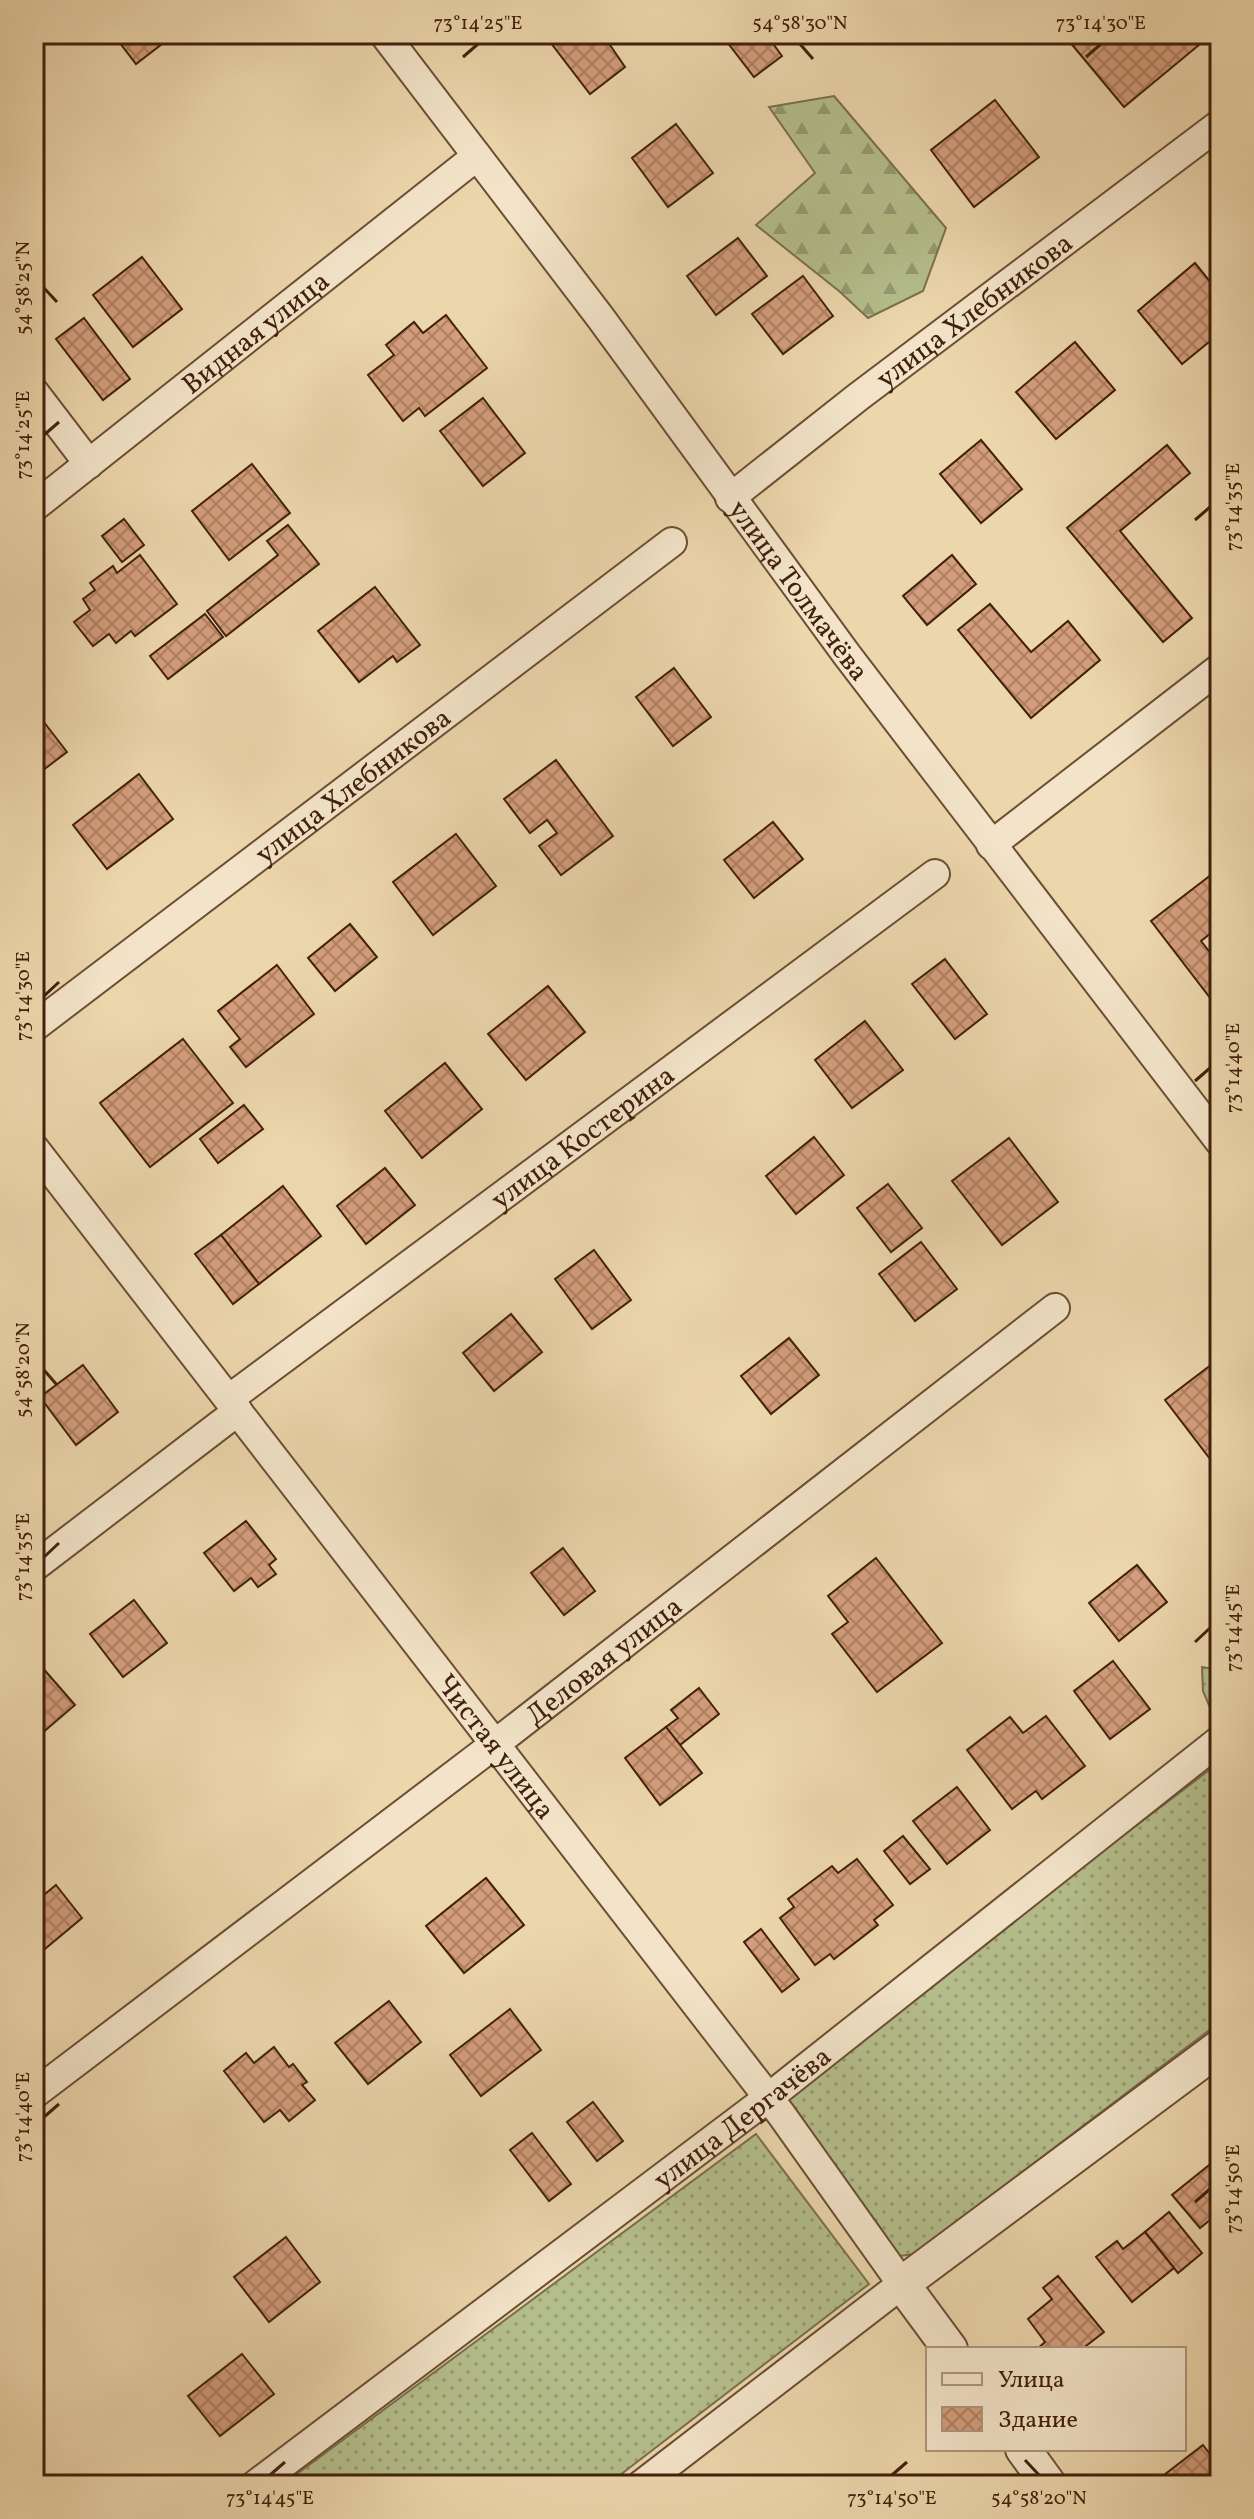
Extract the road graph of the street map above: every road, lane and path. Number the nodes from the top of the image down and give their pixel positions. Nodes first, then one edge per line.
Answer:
1 (384, 34) edge
2 (1220, 124) edge
3 (477, 156) junction
4 (34, 392) edge
5 (89, 464) junction
6 (730, 498) junction
7 (34, 507) edge
8 (672, 542) dead end
9 (1220, 668) edge
10 (991, 845) junction
11 (935, 874) dead end
12 (34, 1027) edge
13 (1220, 1142) edge
14 (34, 1148) edge
15 (1055, 1308) dead end
16 (233, 1405) junction
17 (34, 1567) edge
18 (1220, 1740) edge
19 (495, 1744) junction
20 (1220, 2047) edge
21 (34, 2094) edge
22 (768, 2098) junction
23 (902, 2284) junction
24 (949, 2347) edge
25 (1024, 2451) edge
26 (255, 2485) edge
27 (641, 2485) edge
28 (1049, 2485) edge

1 - 3 street, улица Толмачёва
2 - 6 street, улица Хлебникова
3 - 5 street, Видная улица
3 - 6 street, улица Толмачёва
4 - 5 street
5 - 7 street, Видная улица
6 - 10 street, улица Толмачёва
8 - 12 street, улица Хлебникова
9 - 10 street
10 - 13 street, улица Толмачёва
11 - 16 street, улица Костерина
14 - 16 street, Чистая улица
15 - 19 street, Деловая улица
16 - 17 street, улица Костерина
16 - 19 street, Чистая улица
18 - 22 street, улица Дергачёва
19 - 21 street, Деловая улица
19 - 22 street, Чистая улица
20 - 23 street
22 - 23 street, Чистая улица
22 - 26 street, улица Дергачёва
23 - 24 street, Чистая улица
23 - 27 street
25 - 28 street

